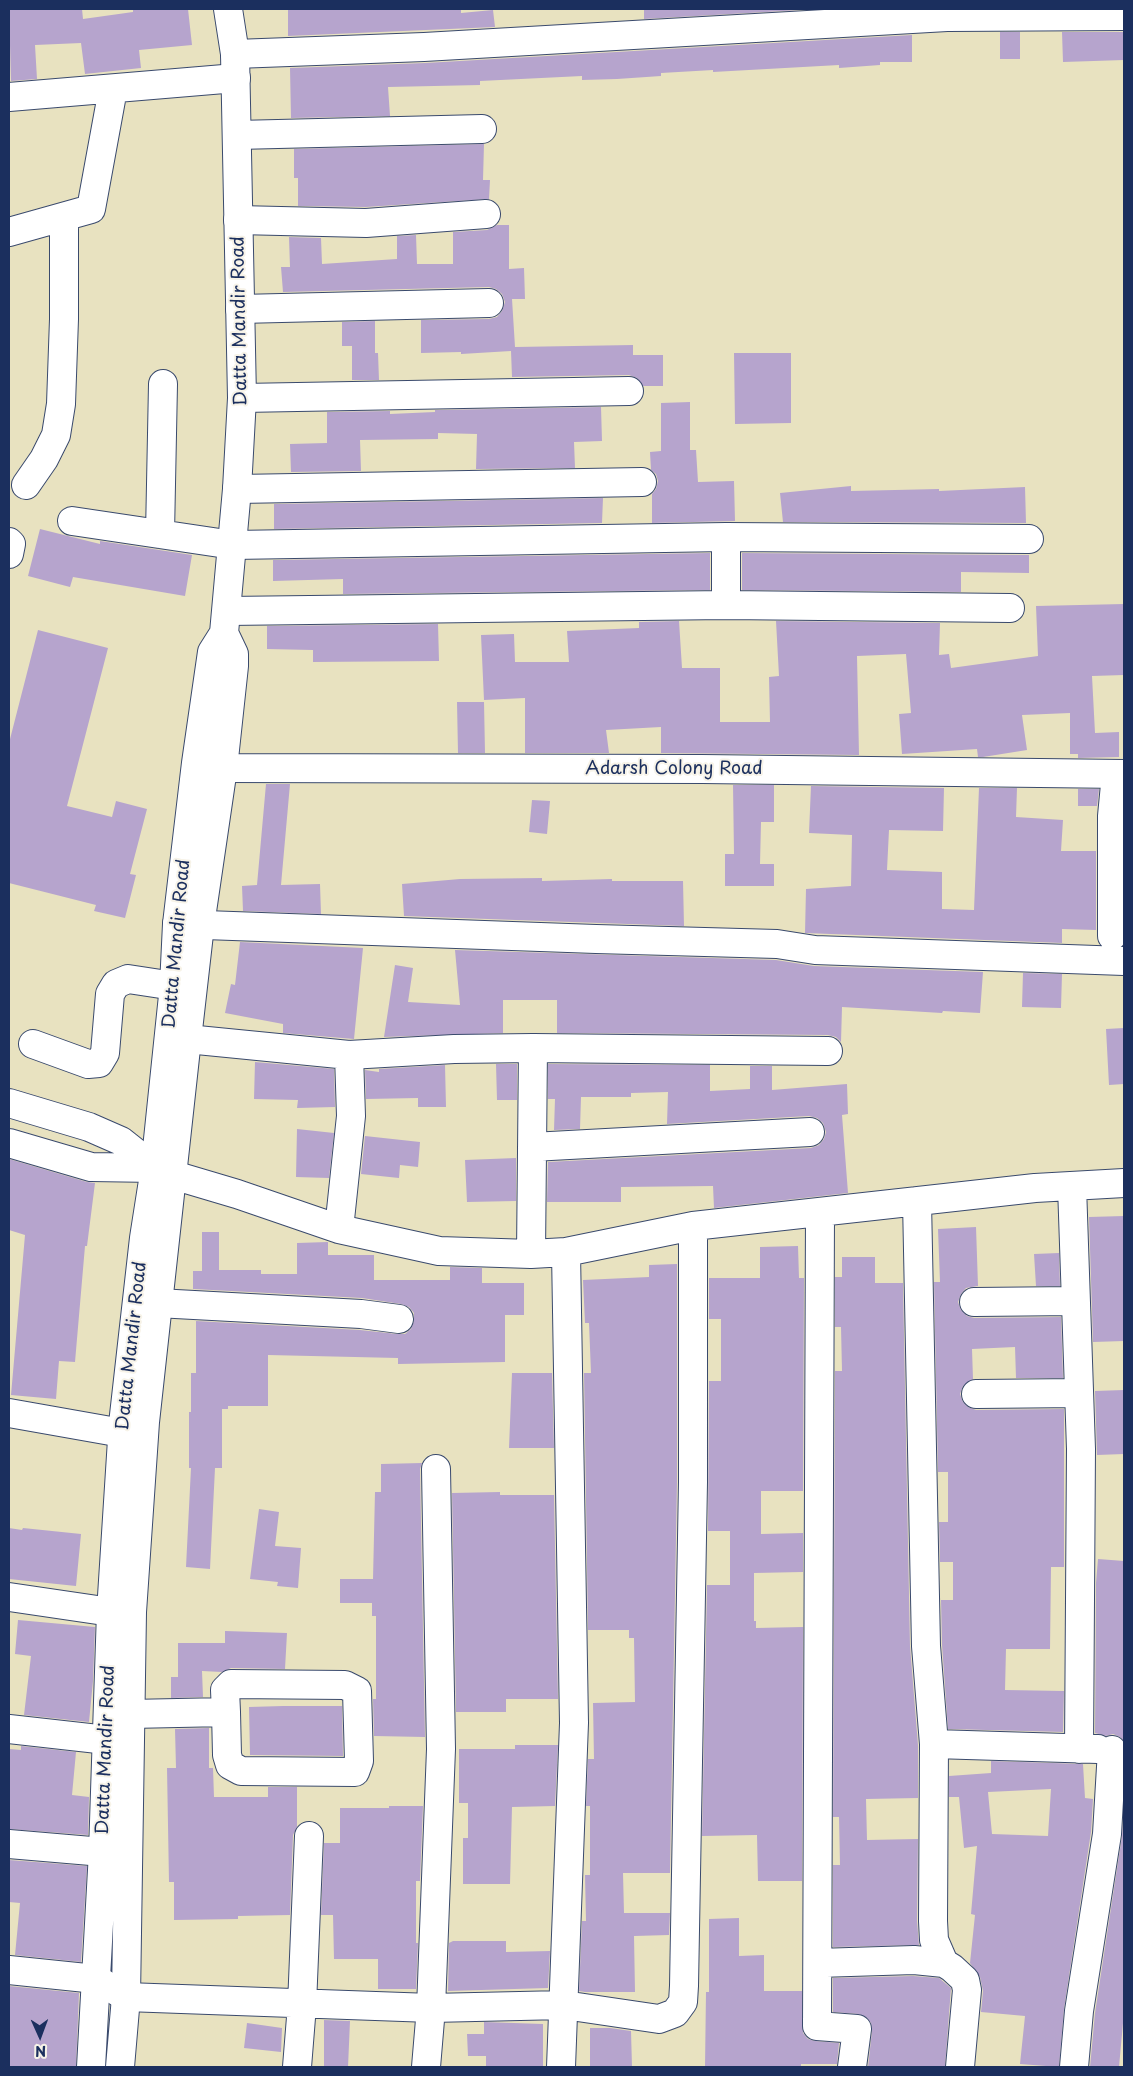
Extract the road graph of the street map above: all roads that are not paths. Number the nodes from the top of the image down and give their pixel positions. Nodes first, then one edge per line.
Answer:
1 (228, 9) edge
2 (1124, 16) edge
3 (235, 66) junction
4 (113, 89) junction
5 (9, 97) edge
6 (482, 129) dead end
7 (237, 135) junction
8 (486, 214) dead end
9 (64, 217) junction
10 (238, 220) junction
11 (9, 232) edge
12 (489, 303) dead end
13 (240, 309) junction
14 (163, 384) dead end
15 (629, 392) dead end
16 (242, 398) junction
17 (642, 482) dead end
18 (26, 485) dead end
19 (237, 489) junction
20 (72, 521) dead end
21 (160, 534) junction
22 (726, 537) junction
23 (1029, 539) dead end
24 (9, 542) edge
25 (233, 545) junction
26 (9, 554) edge
27 (726, 605) junction
28 (1010, 608) dead end
29 (226, 622) junction
30 (196, 762) junction
31 (223, 768) junction
32 (1120, 774) edge
33 (189, 924) junction
34 (1112, 936) dead end
35 (1124, 960) edge
36 (174, 986) junction
37 (187, 1039) junction
38 (33, 1044) dead end
39 (533, 1048) junction
40 (828, 1051) dead end
41 (349, 1055) junction
42 (9, 1103) edge
43 (810, 1132) dead end
44 (9, 1143) edge
45 (532, 1146) junction
46 (164, 1172) junction
47 (1124, 1182) edge
48 (1072, 1186) junction
49 (918, 1201) junction
50 (820, 1213) junction
51 (693, 1226) junction
52 (339, 1229) junction
53 (566, 1252) junction
54 (532, 1254) junction
55 (1075, 1300) junction
56 (974, 1302) dead end
57 (157, 1304) junction
58 (399, 1319) dead end
59 (1079, 1393) junction
60 (976, 1394) dead end
61 (9, 1414) edge
62 (122, 1433) junction
63 (436, 1469) dead end
64 (9, 1597) edge
65 (111, 1612) junction
66 (226, 1712) junction
67 (130, 1714) junction
68 (9, 1729) edge
69 (107, 1740) junction
70 (934, 1744) junction
71 (1079, 1749) junction
72 (1118, 1750) edge
73 (309, 1836) dead end
74 (9, 1844) edge
75 (103, 1852) junction
76 (818, 1963) junction
77 (944, 1963) junction
78 (9, 1970) edge
79 (96, 1979) junction
80 (126, 1997) junction
81 (302, 2004) junction
82 (564, 2005) junction
83 (431, 2008) junction
84 (91, 2067) edge
85 (120, 2067) edge
86 (297, 2067) edge
87 (426, 2067) edge
88 (561, 2067) edge
89 (852, 2067) edge
90 (960, 2067) edge
91 (1074, 2067) edge

1 - 3 street, Datta Mandir Road
2 - 3 street
3 - 4 street
3 - 7 street, Datta Mandir Road
4 - 5 street
4 - 9 street
6 - 7 street
7 - 10 street, Datta Mandir Road
8 - 10 street
9 - 11 street
9 - 18 street
10 - 13 street, Datta Mandir Road
12 - 13 street
13 - 16 street, Datta Mandir Road
14 - 21 street
15 - 16 street
16 - 19 street, Datta Mandir Road
17 - 19 street
19 - 25 street, Datta Mandir Road
20 - 21 street
21 - 25 street
22 - 23 street
22 - 25 street
22 - 27 street
24 - 26 street
25 - 29 street, Datta Mandir Road
27 - 28 street
27 - 29 street
29 - 30 street, Datta Mandir Road
29 - 31 street, Datta Mandir Road
30 - 31 street, Adarsh Colony Road
30 - 33 street, Datta Mandir Road
31 - 32 street, Adarsh Colony Road
31 - 33 street, Datta Mandir Road
32 - 34 street
33 - 35 street
33 - 36 street, Datta Mandir Road
33 - 37 street, Datta Mandir Road
36 - 38 street
36 - 46 street, Datta Mandir Road
37 - 41 street
37 - 46 street, Datta Mandir Road
39 - 40 street
39 - 41 street
39 - 45 street
41 - 52 street
42 - 46 street
43 - 45 street
44 - 46 street
45 - 54 street
46 - 52 street
46 - 57 street, Datta Mandir Road
46 - 62 street, Datta Mandir Road
47 - 48 street
48 - 49 street
48 - 55 street
49 - 50 street
49 - 70 street
50 - 51 street
50 - 76 street
51 - 53 street
51 - 82 street
52 - 54 street
53 - 54 street
53 - 82 street
55 - 56 street
55 - 59 street
57 - 58 street
57 - 67 street, Datta Mandir Road
59 - 60 street
59 - 71 street
61 - 62 street
62 - 65 street, Datta Mandir Road
63 - 83 street
64 - 65 street
65 - 69 street, Datta Mandir Road
66 - 66 street
66 - 67 street
67 - 80 street, Datta Mandir Road
68 - 69 street
69 - 75 street, Datta Mandir Road
70 - 71 street
70 - 77 street
71 - 72 street
72 - 91 street
73 - 81 street
74 - 75 street
75 - 79 street, Datta Mandir Road
76 - 77 street
76 - 89 street
77 - 90 street
78 - 79 street
79 - 80 street
79 - 84 street, Datta Mandir Road
80 - 81 street
80 - 85 street, Datta Mandir Road
81 - 83 street
81 - 86 street
82 - 83 street
82 - 88 street
83 - 87 street

